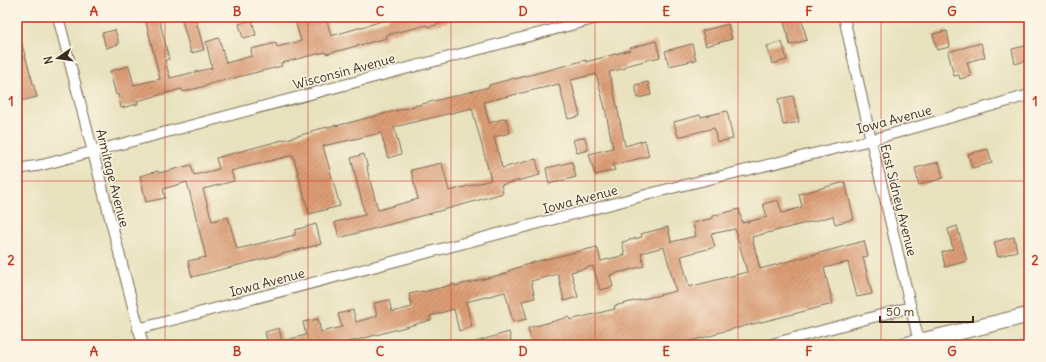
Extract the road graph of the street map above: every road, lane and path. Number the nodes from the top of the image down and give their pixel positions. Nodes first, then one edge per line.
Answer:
1 (58, 17) edge
2 (601, 17) edge
3 (844, 17) edge
4 (1029, 95) edge
5 (871, 140) junction
6 (93, 151) junction
7 (17, 169) edge
8 (911, 307) junction
9 (1029, 315) edge
10 (138, 329) junction
11 (912, 343) edge
12 (143, 345) edge
13 (768, 345) edge

1 - 6 street, Armitage Avenue
2 - 6 street, Wisconsin Avenue
3 - 5 street, East Sidney Avenue
4 - 5 street, Iowa Avenue
5 - 8 street, East Sidney Avenue
5 - 10 street, Iowa Avenue
6 - 7 street, Wisconsin Avenue
6 - 10 street, Armitage Avenue
8 - 11 street, East Sidney Avenue
8 - 13 street
9 - 11 street
10 - 12 street, Armitage Avenue

